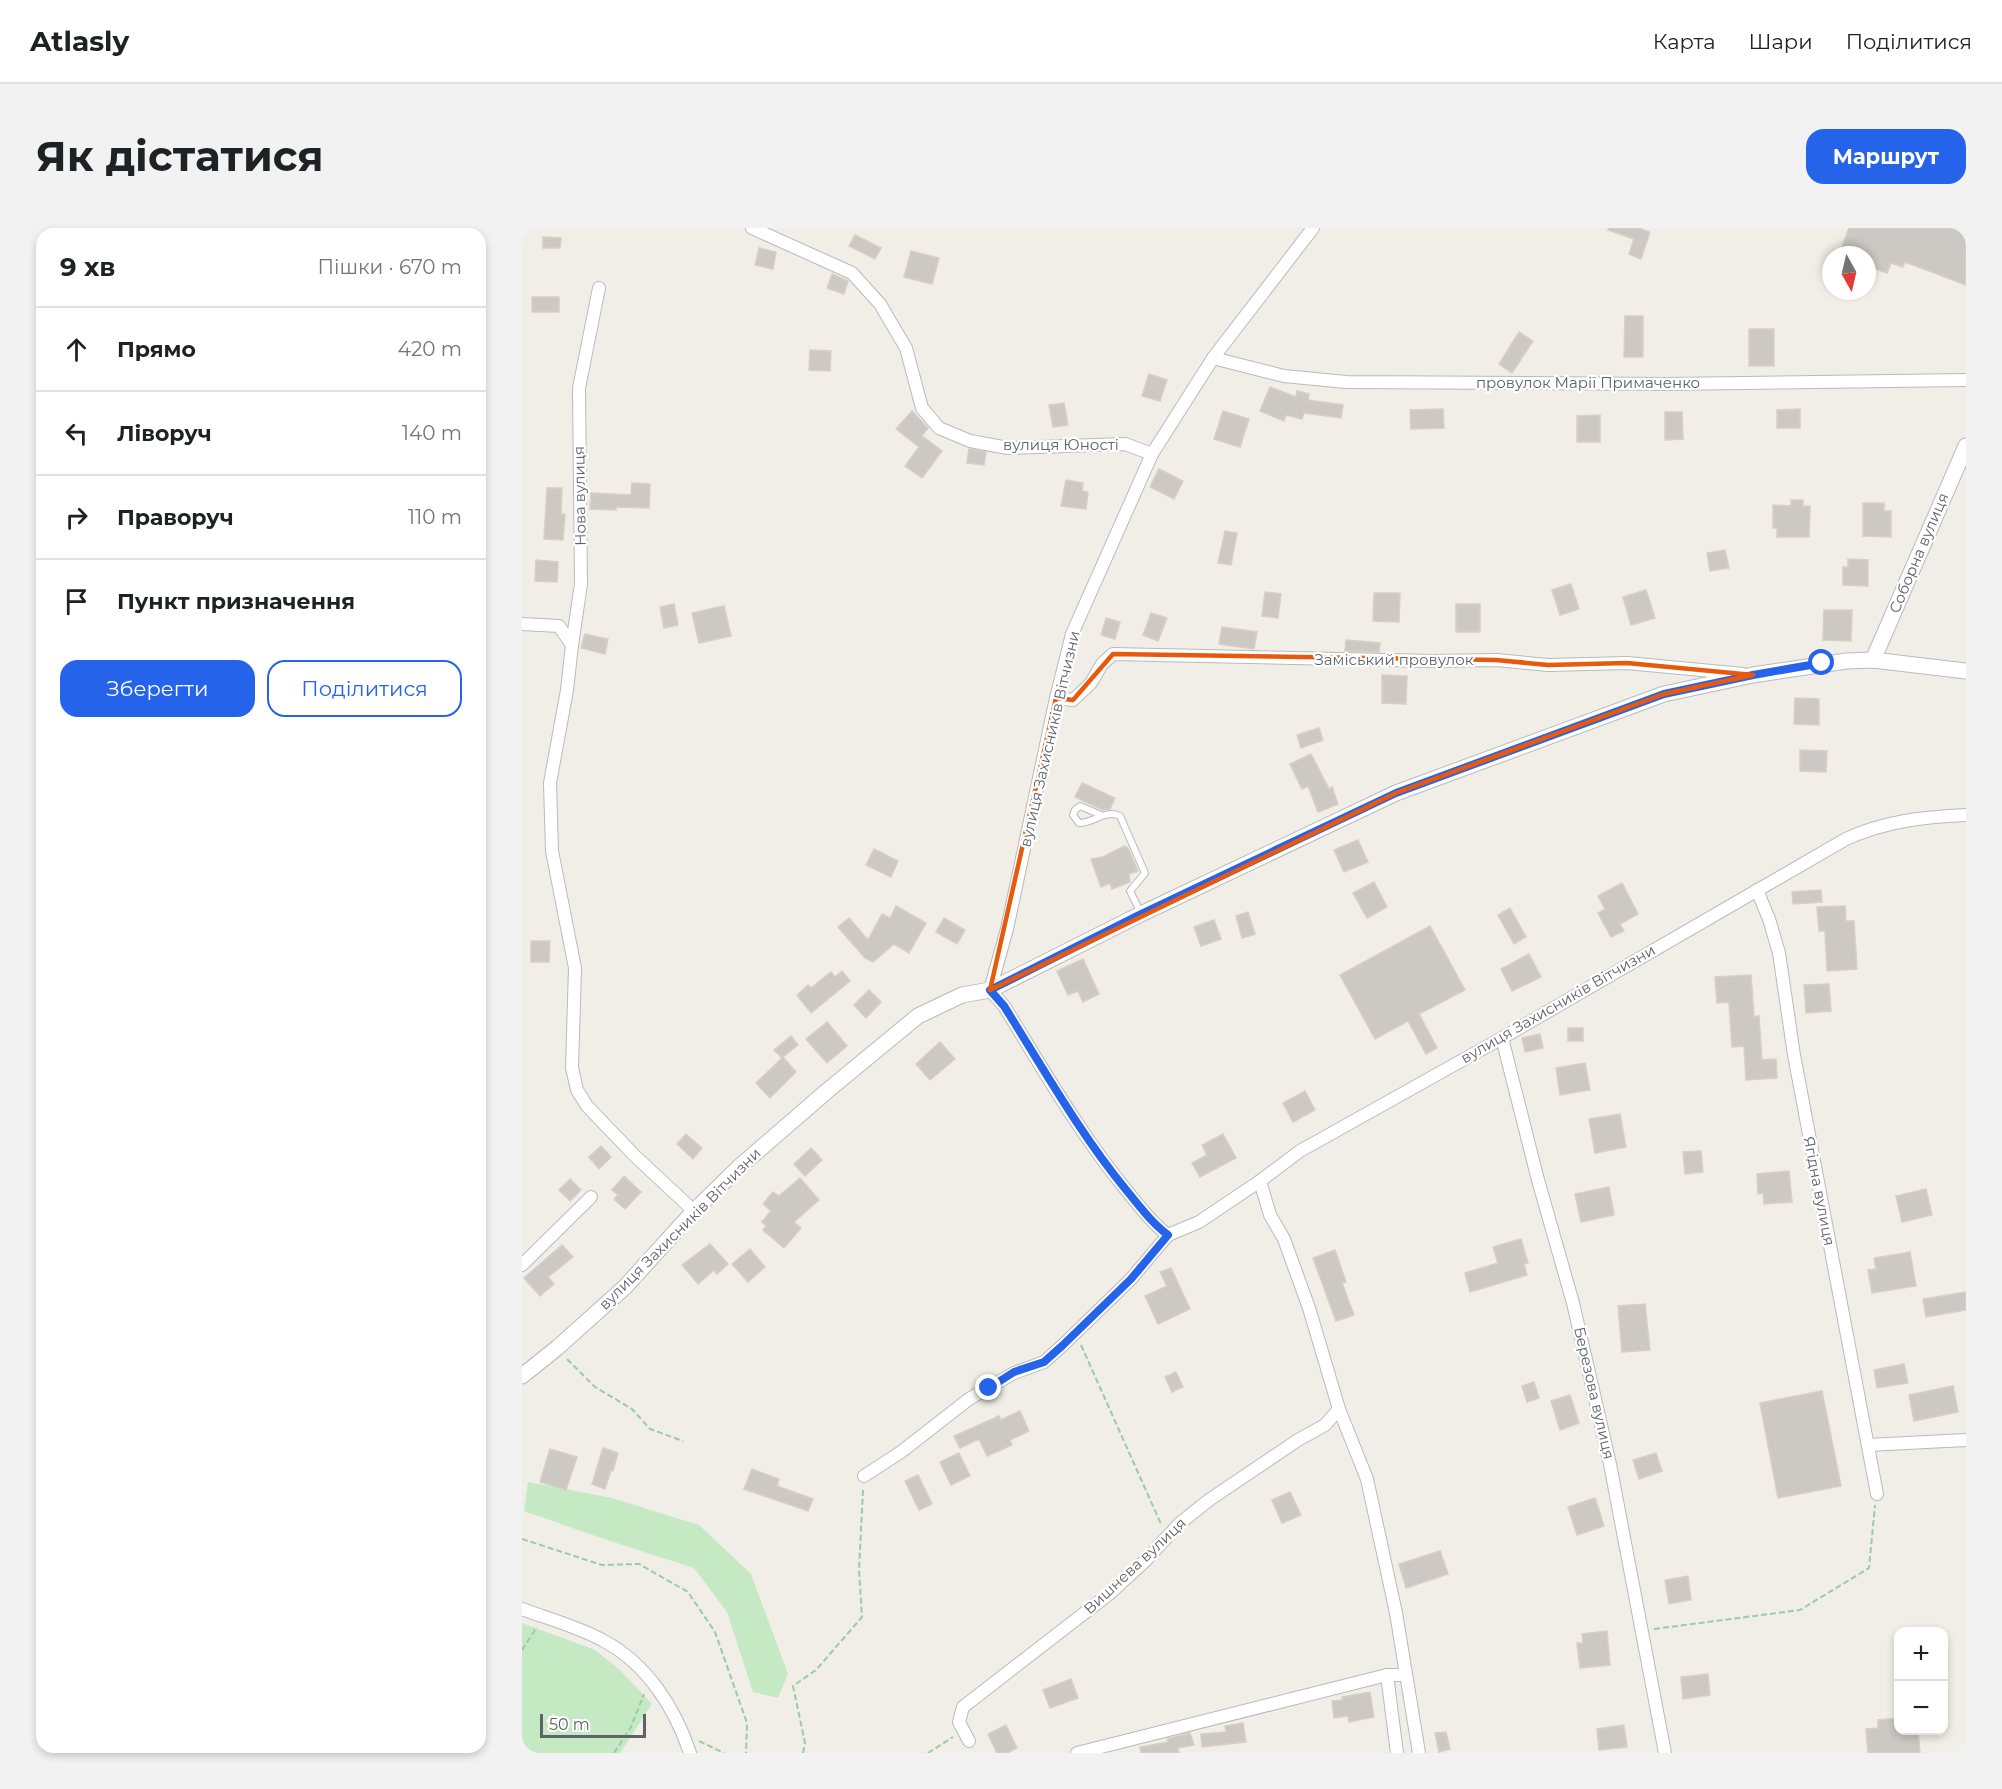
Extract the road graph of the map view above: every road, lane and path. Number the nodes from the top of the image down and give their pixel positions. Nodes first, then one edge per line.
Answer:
1 (752, 228) edge
2 (1313, 228) edge
3 (599, 288) dead end
4 (1213, 358) junction
5 (1966, 380) edge
6 (1966, 446) edge
7 (1152, 454) junction
8 (522, 624) edge
9 (572, 645) junction
10 (1873, 660) junction
11 (1966, 671) edge
12 (1753, 675) junction
13 (1056, 699) junction
14 (1101, 815) dead end
15 (1966, 815) edge
16 (1757, 890) junction
17 (1141, 914) junction
18 (990, 990) junction
19 (1502, 1038) junction
20 (1260, 1181) junction
21 (591, 1197) dead end
22 (694, 1211) junction
23 (1168, 1235) junction
24 (522, 1265) edge
25 (1076, 1333) junction
26 (557, 1348) junction
27 (522, 1376) edge
28 (1339, 1409) junction
29 (1966, 1440) edge
30 (683, 1441) dead end
31 (1868, 1445) junction
32 (864, 1476) joint
33 (1877, 1494) joint
34 (1167, 1537) junction
35 (522, 1539) edge
36 (522, 1609) edge
37 (544, 1617) junction
38 (1643, 1630) junction
39 (522, 1650) edge
40 (1386, 1675) junction
41 (1406, 1675) junction
42 (650, 1679) junction
43 (682, 1733) junction
44 (966, 1736) joint
45 (614, 1753) edge
46 (690, 1753) edge
47 (724, 1753) edge
48 (746, 1753) edge
49 (803, 1753) edge
50 (928, 1753) edge
51 (1077, 1753) edge
52 (1397, 1753) edge
53 (1419, 1753) edge
54 (1665, 1753) edge

1 - 7 street, вулиця Юності
2 - 4 street, вулиця Захисників Вітчизни
3 - 9 street, Нова вулиця
4 - 5 street, провулок Марії Примаченко
4 - 7 street, вулиця Захисників Вітчизни
6 - 10 street, Соборна вулиця
7 - 13 street, вулиця Захисників Вітчизни
8 - 9 street
9 - 22 street, Нова вулиця
10 - 11 street, вулиця Захисників Вітчизни
10 - 12 street, вулиця Захисників Вітчизни
12 - 13 street, Заміський провулок
12 - 17 street, вулиця Захисників Вітчизни
13 - 18 street, вулиця Захисників Вітчизни
14 - 17 lane
15 - 16 street, вулиця Захисників Вітчизни
16 - 19 street, вулиця Захисників Вітчизни
16 - 31 street, Ягідна вулиця
17 - 18 street, вулиця Захисників Вітчизни
18 - 22 street, вулиця Захисників Вітчизни
18 - 23 street
19 - 20 street, вулиця Захисників Вітчизни
19 - 38 street, Березова вулиця
20 - 23 street, вулиця Захисників Вітчизни
20 - 28 street
21 - 24 street
22 - 26 street, вулиця Захисників Вітчизни
23 - 25 street, вулиця Захисників Вітчизни
25 - 32 street, вулиця Захисників Вітчизни
25 - 34 path
26 - 27 street, вулиця Захисників Вітчизни
26 - 30 path
28 - 34 street, Вишнева вулиця
28 - 41 street
29 - 31 street
31 - 33 street, Ягідна вулиця
32 - 49 path
33 - 38 path
34 - 44 street, Вишнева вулиця
35 - 48 path
36 - 37 street
37 - 39 path
37 - 42 street
38 - 54 street, Березова вулиця
40 - 41 street
40 - 51 street
40 - 52 street
41 - 53 street
42 - 43 street
42 - 45 path
43 - 46 street
43 - 47 path
44 - 50 path

